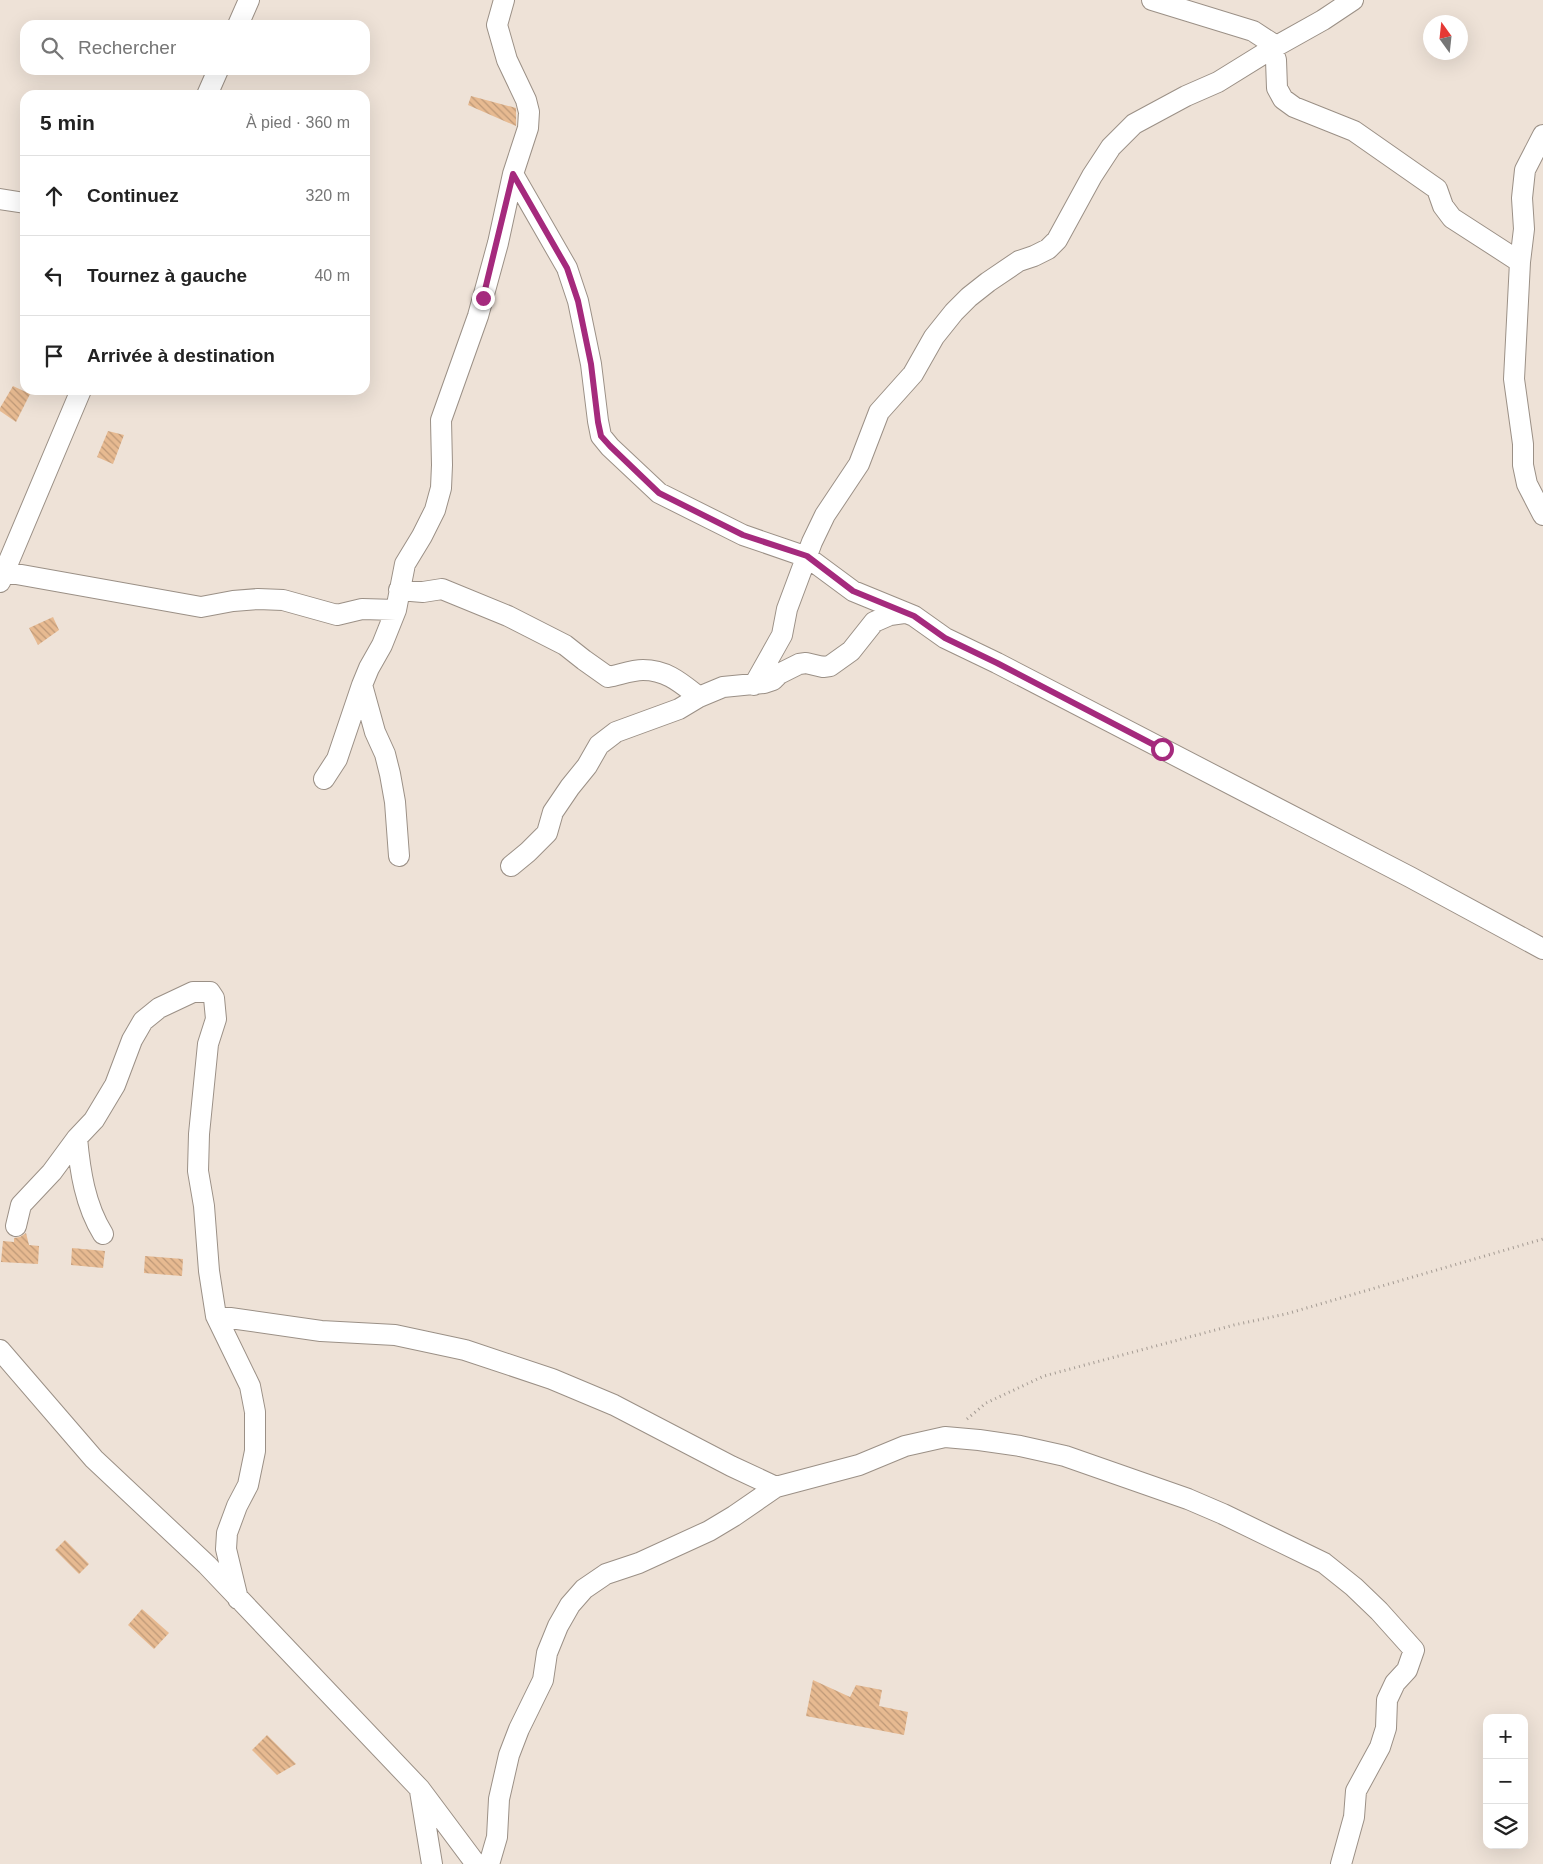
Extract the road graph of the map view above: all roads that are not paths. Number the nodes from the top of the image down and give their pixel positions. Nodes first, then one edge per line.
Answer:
1 (249, 0) edge
2 (504, 0) edge
3 (1152, 0) edge
4 (1353, 0) edge
5 (240, 20) edge
6 (1273, 48) junction
7 (216, 75) edge
8 (208, 90) edge
9 (1543, 134) edge
10 (513, 174) junction
11 (0, 199) edge
12 (20, 202) edge
13 (1520, 262) junction
14 (78, 395) edge
15 (1543, 516) edge
16 (807, 556) junction
17 (3, 577) edge
18 (399, 590) junction
19 (396, 610) junction
20 (904, 613) junction
21 (362, 685) junction
22 (754, 685) junction
23 (698, 697) junction
24 (324, 779) dead end
25 (399, 856) dead end
26 (511, 866) dead end
27 (1543, 949) edge
28 (77, 1138) junction
29 (16, 1226) dead end
30 (103, 1234) dead end
31 (216, 1316) junction
32 (0, 1350) edge
33 (7, 1372) edge
34 (776, 1487) junction
35 (238, 1599) junction
36 (420, 1789) junction
37 (432, 1864) edge
38 (476, 1864) edge
39 (486, 1864) edge
40 (1341, 1864) edge

1 - 5 street
2 - 10 street
3 - 6 street
4 - 6 street
6 - 13 street
6 - 16 street
7 - 8 street
9 - 13 street
10 - 16 street
10 - 18 street
11 - 12 street
13 - 15 street
14 - 17 street
16 - 20 street
16 - 22 street
17 - 19 street
18 - 19 street
18 - 23 street
19 - 21 street
20 - 22 street
20 - 27 street
21 - 24 street
21 - 25 street
22 - 23 street
23 - 26 street
28 - 29 street
28 - 30 street
28 - 31 street
31 - 34 street
31 - 35 street
32 - 33 street
33 - 35 street
34 - 39 street
34 - 40 street
35 - 36 street
36 - 37 street
36 - 38 street

